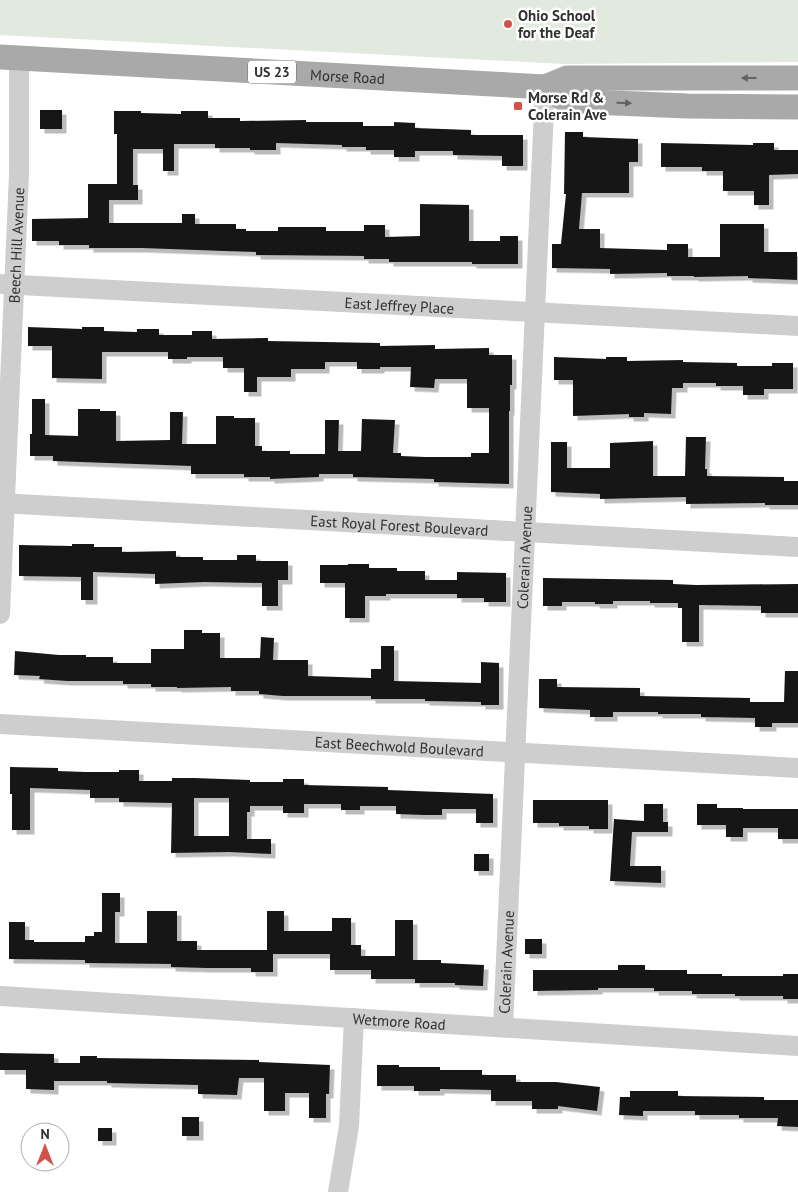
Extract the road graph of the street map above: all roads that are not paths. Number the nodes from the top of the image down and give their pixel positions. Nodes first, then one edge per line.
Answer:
1 (10, 58) edge
2 (798, 78) edge
3 (545, 87) junction
4 (798, 107) edge
5 (7, 284) edge
6 (536, 312) junction
7 (798, 326) edge
8 (2, 503) edge
9 (526, 532) junction
10 (798, 547) edge
11 (0, 614) edge
12 (0, 724) edge
13 (516, 752) junction
14 (798, 768) edge
15 (0, 996) edge
16 (354, 1018) junction
17 (503, 1027) junction
18 (798, 1046) edge
19 (338, 1192) edge

1 - 3 main road, Morse Road / US 23
1 - 5 street, Beech Hill Avenue
2 -> 3 main road, Morse Road / US 23
3 -> 4 main road, Morse Road / US 23
3 - 6 street, Colerain Avenue
5 - 6 street, East Jeffrey Place
5 - 8 street, Beech Hill Avenue
6 - 7 street, East Jeffrey Place
6 - 9 street, Colerain Avenue
8 - 9 street, East Royal Forest Boulevard
8 - 11 street, Beech Hill Avenue
9 - 10 street, East Royal Forest Boulevard
9 - 13 street, Colerain Avenue
12 - 13 street, East Beechwold Boulevard
13 - 14 street, East Beechwold Boulevard
13 - 17 street, Colerain Avenue
15 - 16 street, Wetmore Road
16 - 17 street, Wetmore Road
16 - 19 street
17 - 18 street, Wetmore Road

